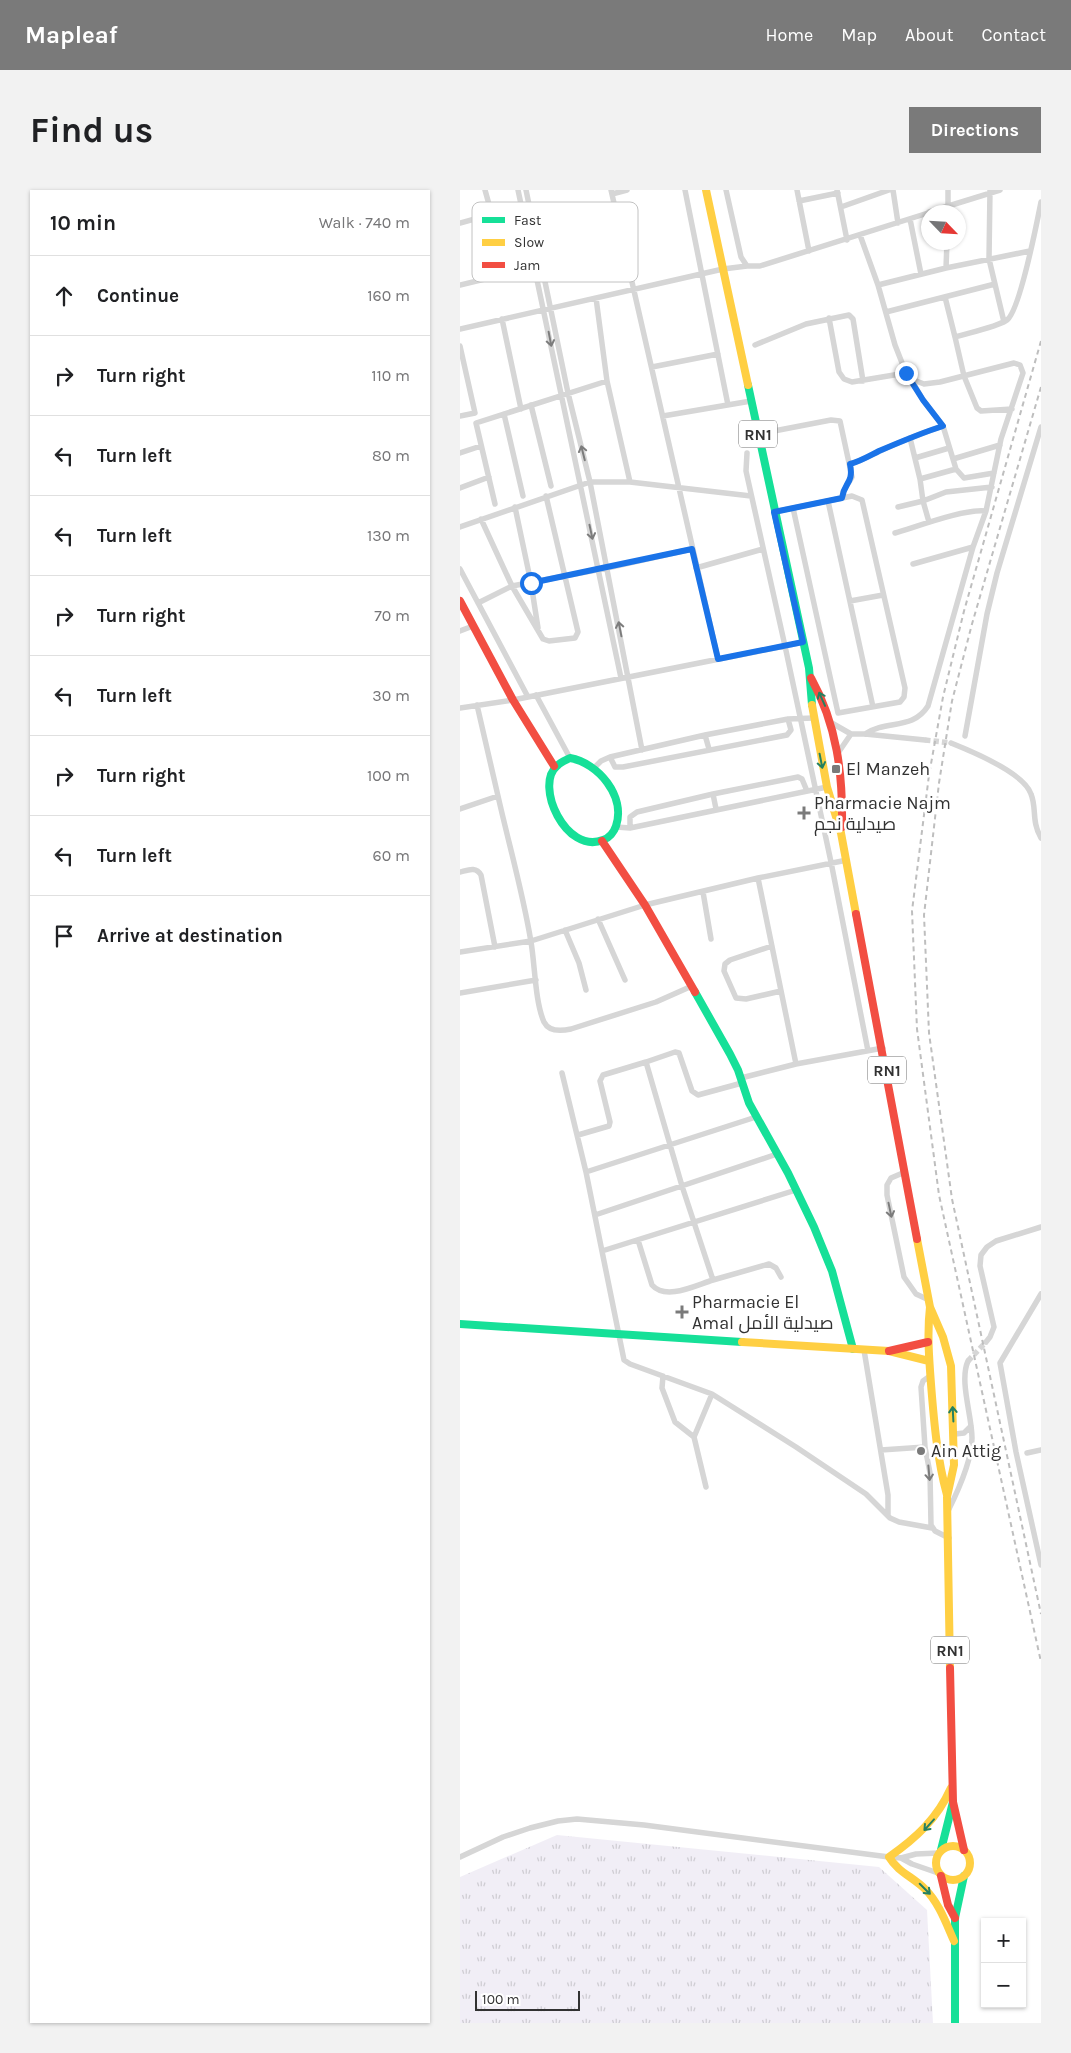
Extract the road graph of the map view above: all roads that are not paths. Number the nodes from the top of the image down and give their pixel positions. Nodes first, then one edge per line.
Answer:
1 (626, 190) edge
2 (685, 190) edge
3 (706, 190) edge
4 (726, 190) edge
5 (797, 190) edge
6 (891, 190) edge
7 (948, 190) edge
8 (1000, 190) edge
9 (612, 192) edge
10 (838, 192) edge
11 (990, 192) edge
12 (800, 201) junction
13 (1041, 202) edge
14 (948, 205) edge
15 (958, 205) edge
16 (841, 207) junction
17 (921, 216) edge
18 (910, 219) junction
19 (898, 223) junction
20 (860, 235) junction
21 (847, 240) junction
22 (947, 250) edge
23 (809, 251) junction
24 (1030, 251) junction
25 (989, 259) junction
26 (747, 266) junction
27 (946, 268) junction
28 (723, 270) junction
29 (702, 274) junction
30 (921, 274) junction
31 (472, 282) edge
32 (538, 282) edge
33 (546, 282) edge
34 (632, 282) edge
35 (995, 284) junction
36 (460, 285) edge
37 (878, 285) junction
38 (634, 290) junction
39 (945, 297) junction
40 (596, 298) junction
41 (552, 308) junction
42 (544, 310) junction
43 (886, 312) junction
44 (829, 318) junction
45 (502, 319) junction
46 (1004, 322) junction
47 (460, 328) edge
48 (955, 337) junction
49 (755, 345) dead end
50 (460, 346) edge
51 (718, 354) junction
52 (652, 367) junction
53 (906, 373) junction
54 (964, 376) junction
55 (911, 379) junction
56 (863, 380) junction
57 (608, 381) junction
58 (568, 393) junction
59 (561, 396) junction
60 (751, 401) junction
61 (532, 405) junction
62 (728, 405) junction
63 (1012, 408) junction
64 (521, 409) junction
65 (504, 414) junction
66 (460, 416) edge
67 (663, 416) junction
68 (943, 426) junction
69 (1041, 427) edge
70 (774, 431) dead end
71 (910, 438) junction
72 (1000, 445) junction
73 (482, 446) junction
74 (949, 448) junction
75 (460, 452) edge
76 (747, 453) dead end
77 (915, 458) junction
78 (953, 459) junction
79 (850, 464) junction
80 (956, 469) junction
81 (994, 473) junction
82 (489, 478) junction
83 (920, 479) junction
84 (590, 482) junction
85 (630, 482) junction
86 (581, 484) junction
87 (550, 486) dead end
88 (677, 486) junction
89 (992, 487) junction
90 (460, 488) edge
91 (523, 496) dead end
92 (546, 496) junction
93 (751, 496) junction
94 (842, 498) junction
95 (828, 500) junction
96 (923, 501) junction
97 (495, 504) dead end
98 (515, 507) junction
99 (898, 507) dead end
100 (793, 508) junction
101 (986, 511) junction
102 (774, 512) junction
103 (481, 519) junction
104 (929, 522) junction
105 (460, 527) edge
106 (895, 533) dead end
107 (973, 547) junction
108 (692, 549) junction
109 (763, 549) junction
110 (913, 564) dead end
111 (607, 568) junction
112 (696, 568) junction
113 (460, 569) edge
114 (599, 570) junction
115 (566, 576) junction
116 (531, 583) junction
117 (512, 586) junction
118 (883, 595) junction
119 (460, 601) edge
120 (850, 601) junction
121 (478, 603) junction
122 (473, 626) junction
123 (460, 631) edge
124 (538, 632) junction
125 (803, 642) junction
126 (785, 646) junction
127 (718, 659) junction
128 (629, 677) junction
129 (621, 678) junction
130 (811, 678) junction
131 (536, 695) junction
132 (528, 697) junction
133 (513, 700) junction
134 (477, 705) junction
135 (873, 707) junction
136 (460, 708) edge
137 (800, 717) junction
138 (813, 718) junction
139 (788, 719) junction
140 (830, 722) junction
141 (850, 734) junction
142 (865, 734) junction
143 (706, 735) junction
144 (964, 736) dead end
145 (925, 740) tunnel mouth
146 (951, 743) tunnel mouth
147 (709, 749) junction
148 (642, 750) junction
149 (837, 754) junction
150 (610, 757) junction
151 (570, 758) junction
152 (554, 766) junction
153 (595, 767) junction
154 (842, 785) junction
155 (827, 787) junction
156 (816, 789) junction
157 (807, 791) junction
158 (713, 794) junction
159 (498, 796) junction
160 (716, 808) junction
161 (460, 809) edge
162 (616, 827) junction
163 (630, 828) junction
164 (841, 833) junction
165 (1041, 838) edge
166 (602, 841) junction
167 (846, 860) junction
168 (831, 862) junction
169 (460, 872) edge
170 (758, 878) junction
171 (703, 892) junction
172 (645, 905) junction
173 (598, 920) junction
174 (565, 930) junction
175 (711, 939) dead end
176 (531, 941) junction
177 (772, 946) junction
178 (495, 947) junction
179 (460, 952) edge
180 (536, 980) junction
181 (625, 980) dead end
182 (692, 986) junction
183 (586, 990) dead end
184 (781, 991) junction
185 (460, 993) edge
186 (883, 1048) junction
187 (868, 1051) junction
188 (646, 1062) junction
189 (796, 1064) junction
190 (562, 1073) dead end
191 (742, 1081) junction
192 (756, 1116) junction
193 (578, 1135) junction
194 (670, 1146) junction
195 (777, 1154) junction
196 (586, 1172) junction
197 (905, 1172) junction
198 (682, 1186) junction
199 (796, 1190) junction
200 (595, 1215) junction
201 (694, 1223) junction
202 (1041, 1227) edge
203 (638, 1240) junction
204 (602, 1252) junction
205 (781, 1278) dead end
206 (713, 1280) junction
207 (1041, 1294) edge
208 (930, 1303) junction
209 (460, 1324) edge
210 (617, 1332) junction
211 (928, 1342) junction
212 (986, 1342) tunnel mouth
213 (854, 1349) junction
214 (864, 1350) junction
215 (889, 1351) junction
216 (949, 1357) junction
217 (929, 1359) junction
218 (968, 1361) tunnel mouth
219 (662, 1376) junction
220 (930, 1376) junction
221 (712, 1394) junction
222 (970, 1426) junction
223 (955, 1434) junction
224 (694, 1437) junction
225 (936, 1445) junction
226 (954, 1445) junction
227 (925, 1447) junction
228 (881, 1450) junction
229 (1041, 1450) edge
230 (1027, 1453) dead end
231 (706, 1487) dead end
232 (947, 1497) junction
233 (948, 1511) junction
234 (888, 1516) junction
235 (932, 1528) junction
236 (949, 1538) junction
237 (1041, 1565) edge
238 (953, 1783) junction
239 (953, 1802) junction
240 (964, 1850) junction
241 (940, 1851) junction
242 (460, 1856) edge
243 (889, 1857) junction
244 (901, 1858) junction
245 (940, 1874) junction
246 (964, 1876) junction
247 (955, 1918) junction
248 (954, 1941) junction
249 (955, 2023) edge

1 - 9 street
2 - 29 street
3 - 28 main road, RN1
4 - 26 street
5 - 12 street
6 - 16 street
6 - 19 street
7 - 14 street
8 - 11 street
10 - 12 street
10 - 16 street
11 - 15 street
11 - 25 street
12 - 23 street
13 - 24 street
16 - 21 street
17 - 18 street
18 - 19 street
18 - 30 street
19 - 20 street
20 - 21 street
20 - 37 street
21 - 23 street
22 - 27 street
23 - 26 street
24 - 25 street
24 - 46 street
25 - 27 street
25 - 35 street
26 - 28 street
27 - 30 street
28 - 29 street
28 - 60 main road, RN1
29 - 38 street
29 - 51 street
30 - 37 street
31 - 36 street
32 - 42 street
33 - 41 street
34 - 38 street
35 - 39 street
35 - 46 street
37 - 43 street
38 - 40 street
38 - 52 street
39 - 43 street
39 - 48 street
40 - 41 street
40 - 57 street
41 - 42 street
41 - 58 street
42 - 45 street
42 -> 59 street
43 - 53 street
44 - 49 street
44 - 56 street
44 - 56 street
45 - 47 street
45 - 64 street
46 - 48 street
48 - 54 street
50 - 66 street
51 - 52 street
51 - 62 street
52 - 67 street
53 - 55 street
53 - 56 street
54 - 55 street
54 - 63 street
54 - 63 street
55 - 68 street
57 - 58 street
57 - 85 street
58 - 59 street
84 -> 58 street
59 - 61 street
59 - 86 street
60 - 62 street
60 - 102 main road, RN1
61 - 64 street
61 - 87 street
62 - 67 street
63 - 72 street
64 - 65 street
65 - 73 street
65 - 91 street
67 - 88 street
68 - 71 street
68 - 74 street
69 - 144 street
70 - 79 street
71 - 77 street
71 - 79 street
72 - 78 street
72 - 81 street
73 - 75 street
73 - 82 street
74 - 77 street
74 - 78 street
76 - 93 street
77 - 83 street
78 - 80 street
79 - 94 street
80 - 81 street
80 - 83 street
81 - 89 street
82 - 90 street
82 - 97 street
83 - 96 street
84 - 85 street
84 - 86 street
84 - 111 street
85 - 88 street
86 - 92 street
86 -> 114 street
88 - 93 street
88 - 108 street
89 - 96 street
89 - 101 street
92 - 98 street
92 - 115 street
93 - 109 street
94 - 95 street
94 - 118 street
95 - 100 street
95 - 120 street
96 - 99 street
96 - 104 street
98 - 103 street
98 - 116 street
100 - 102 street
100 - 135 street
101 - 104 street
101 - 107 street
102 - 125 main road, RN1
103 - 105 street
103 - 117 street
104 - 106 street
107 - 110 street
107 - 142 street
108 - 111 street
108 - 112 street
109 - 112 street
109 - 126 street
111 - 114 street
128 -> 111 street
112 - 127 street
113 - 121 street
114 - 115 street
114 - 129 street
115 - 116 street
115 - 124 street
116 - 117 street
116 - 124 street
117 - 121 street
117 - 124 street
118 - 120 street
118 - 135 street
119 - 122 main road
120 - 135 street
121 - 132 street
122 - 123 street
122 - 133 main road
125 - 126 street
125 - 130 main road, RN1
126 - 127 street
126 - 137 street
127 - 128 street
128 - 129 street
128 - 148 street
129 - 131 street
130 - 138 main road, RN1
140 -> 130 main road, RN1
131 - 132 street
131 - 151 street
132 - 133 street
133 - 134 street
133 - 152 main road
134 - 136 street
134 - 159 street
137 - 138 street
137 - 139 street
137 - 156 street
138 - 140 main road
138 -> 155 main road, RN1
139 - 143 street
139 - 147 street
140 - 141 street
140 - 149 main road, RN1
141 - 142 street
141 - 149 street
142 - 145 street
143 - 147 street
143 - 148 street
146 - 165 street
147 - 150 street
148 - 150 street
149 - 154 main road, RN1
150 - 153 street
151 - 152 main road
151 - 153 main road
152 - 166 main road
153 - 162 main road
154 - 155 main road
154 - 164 main road, RN1
155 - 156 street
155 - 164 main road, RN1
156 - 157 street
156 - 168 street
157 - 158 street
157 - 160 street
158 - 160 street
158 - 163 street
159 - 161 street
159 - 176 street
160 - 163 street
162 - 163 street
162 - 166 main road
164 - 167 main road, RN1
166 - 172 main road
167 - 168 street
167 - 186 main road, RN1
168 - 170 street
168 - 187 street
169 - 178 street
170 - 171 street
170 - 177 street
171 - 172 street
171 - 175 street
172 - 173 street
172 - 182 main road
173 - 174 street
173 - 181 street
174 - 176 street
174 - 183 street
176 - 178 street
176 - 180 street
177 - 184 street
177 - 184 street
178 - 179 street
180 - 182 street
180 - 185 street
182 - 191 main road
184 - 189 street
186 - 187 street
186 - 197 main road, RN1
187 - 189 street
188 - 191 street
188 - 193 street
188 - 194 street
189 - 191 street
190 - 193 street
191 - 192 main road
192 - 194 street
192 - 195 main road
193 - 196 street
194 - 196 street
194 - 198 street
195 - 198 street
195 - 199 main road
196 - 200 street
197 - 208 main road, RN1
197 -> 208 street
198 - 200 street
198 - 201 street
199 - 201 street
199 - 213 main road
200 - 204 street
201 - 203 street
201 - 206 street
202 - 212 street
203 - 204 street
203 - 206 street
204 - 210 street
205 - 206 street
207 - 237 street
208 - 211 main road, RN1
208 - 216 main road, RN1
209 - 210 main road
210 - 213 main road
210 - 219 street
211 - 215 main road
211 - 217 main road, RN1
213 - 214 main road
214 - 215 main road
214 - 228 street
215 - 217 main road
216 - 217 main road
223 -> 216 main road, RN1
217 - 220 main road, RN1
218 - 222 street
219 - 221 street
219 - 224 street
220 - 225 main road, RN1
220 - 227 street
221 - 224 street
221 - 234 street
222 - 223 street
222 - 233 street
223 - 226 main road, RN1
224 - 231 street
225 - 226 main road
225 - 232 main road, RN1
226 - 232 main road, RN1
227 - 228 street
227 -> 235 street
228 - 234 street
229 - 230 street
232 - 233 main road, RN1
233 - 236 main road, RN1
234 - 235 street
235 - 236 street
236 - 238 main road, RN1
238 - 239 main road, RN1
238 -> 243 main road
239 - 240 main road, RN1
239 - 241 main road, RN1
240 - 241 main road
240 - 246 main road
241 - 244 street
241 - 245 main road
242 - 243 street
243 - 244 street
243 -> 248 main road
244 - 245 street
245 - 246 main road
245 - 247 main road
246 - 247 main road
247 - 248 main road
248 - 249 main road

